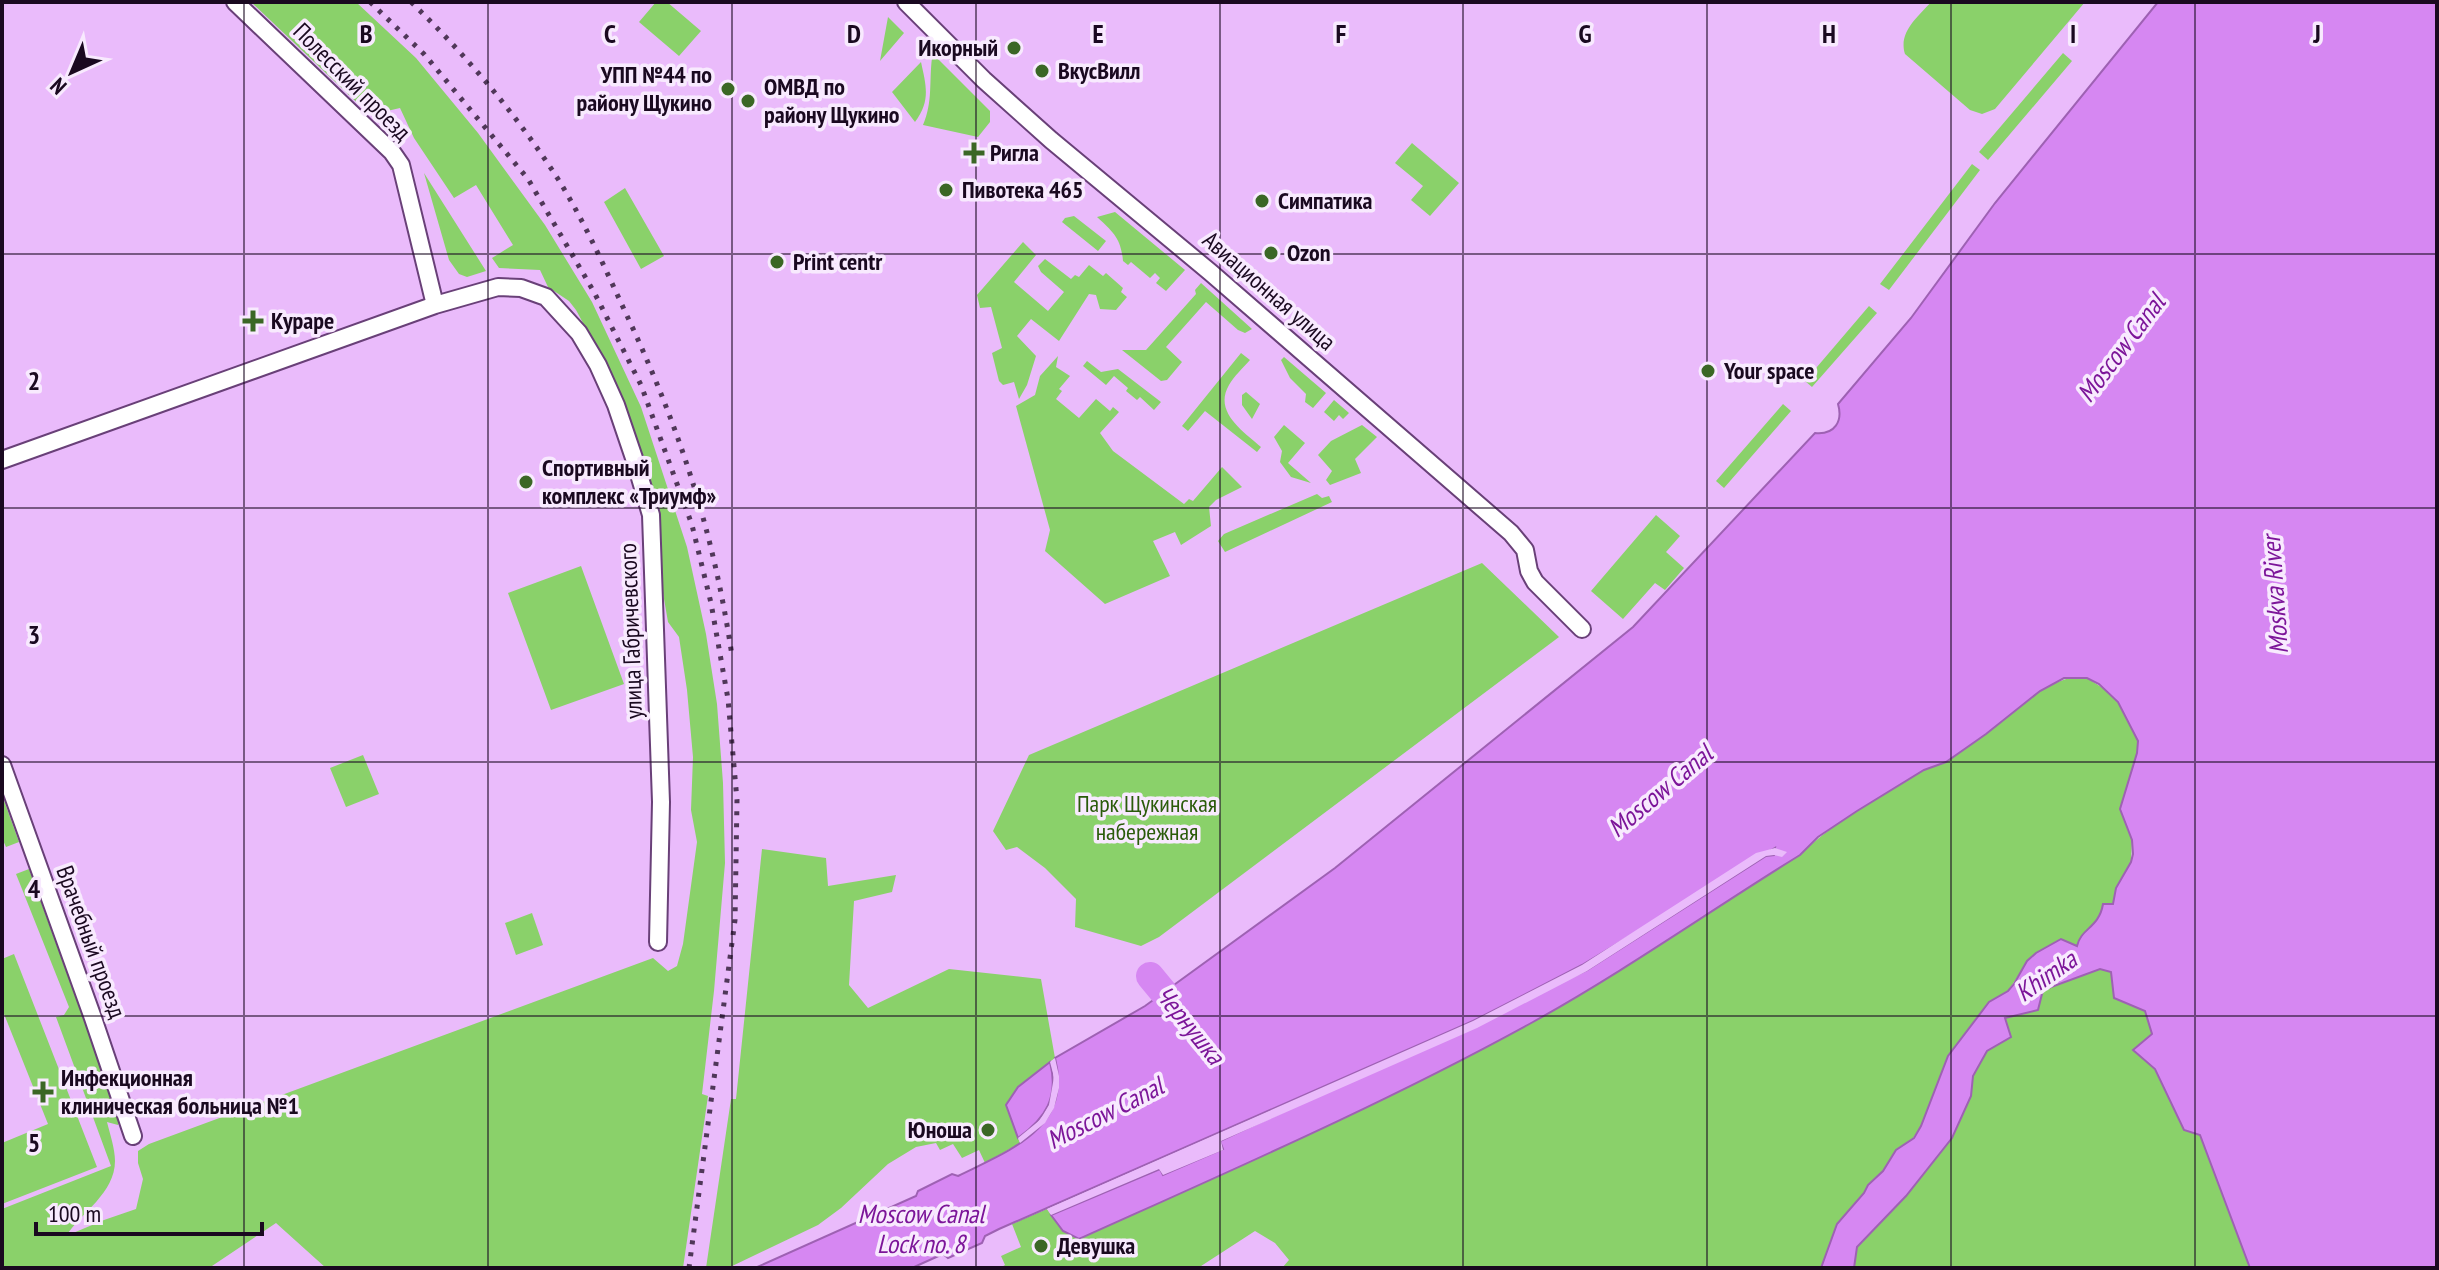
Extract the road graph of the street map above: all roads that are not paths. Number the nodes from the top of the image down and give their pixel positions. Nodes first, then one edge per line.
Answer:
1 (235, 2) edge
2 (906, 2) edge
3 (435, 305) junction
4 (2, 460) edge
5 (1582, 629) dead end
6 (2, 765) edge
7 (658, 942) dead end
8 (133, 1136) dead end

1 - 3 street, Полесский проезд
2 - 5 street, Авиационная улица
3 - 4 street, улица Габричевского
3 - 7 street, улица Габричевского
6 - 8 street, Врачебный проезд

